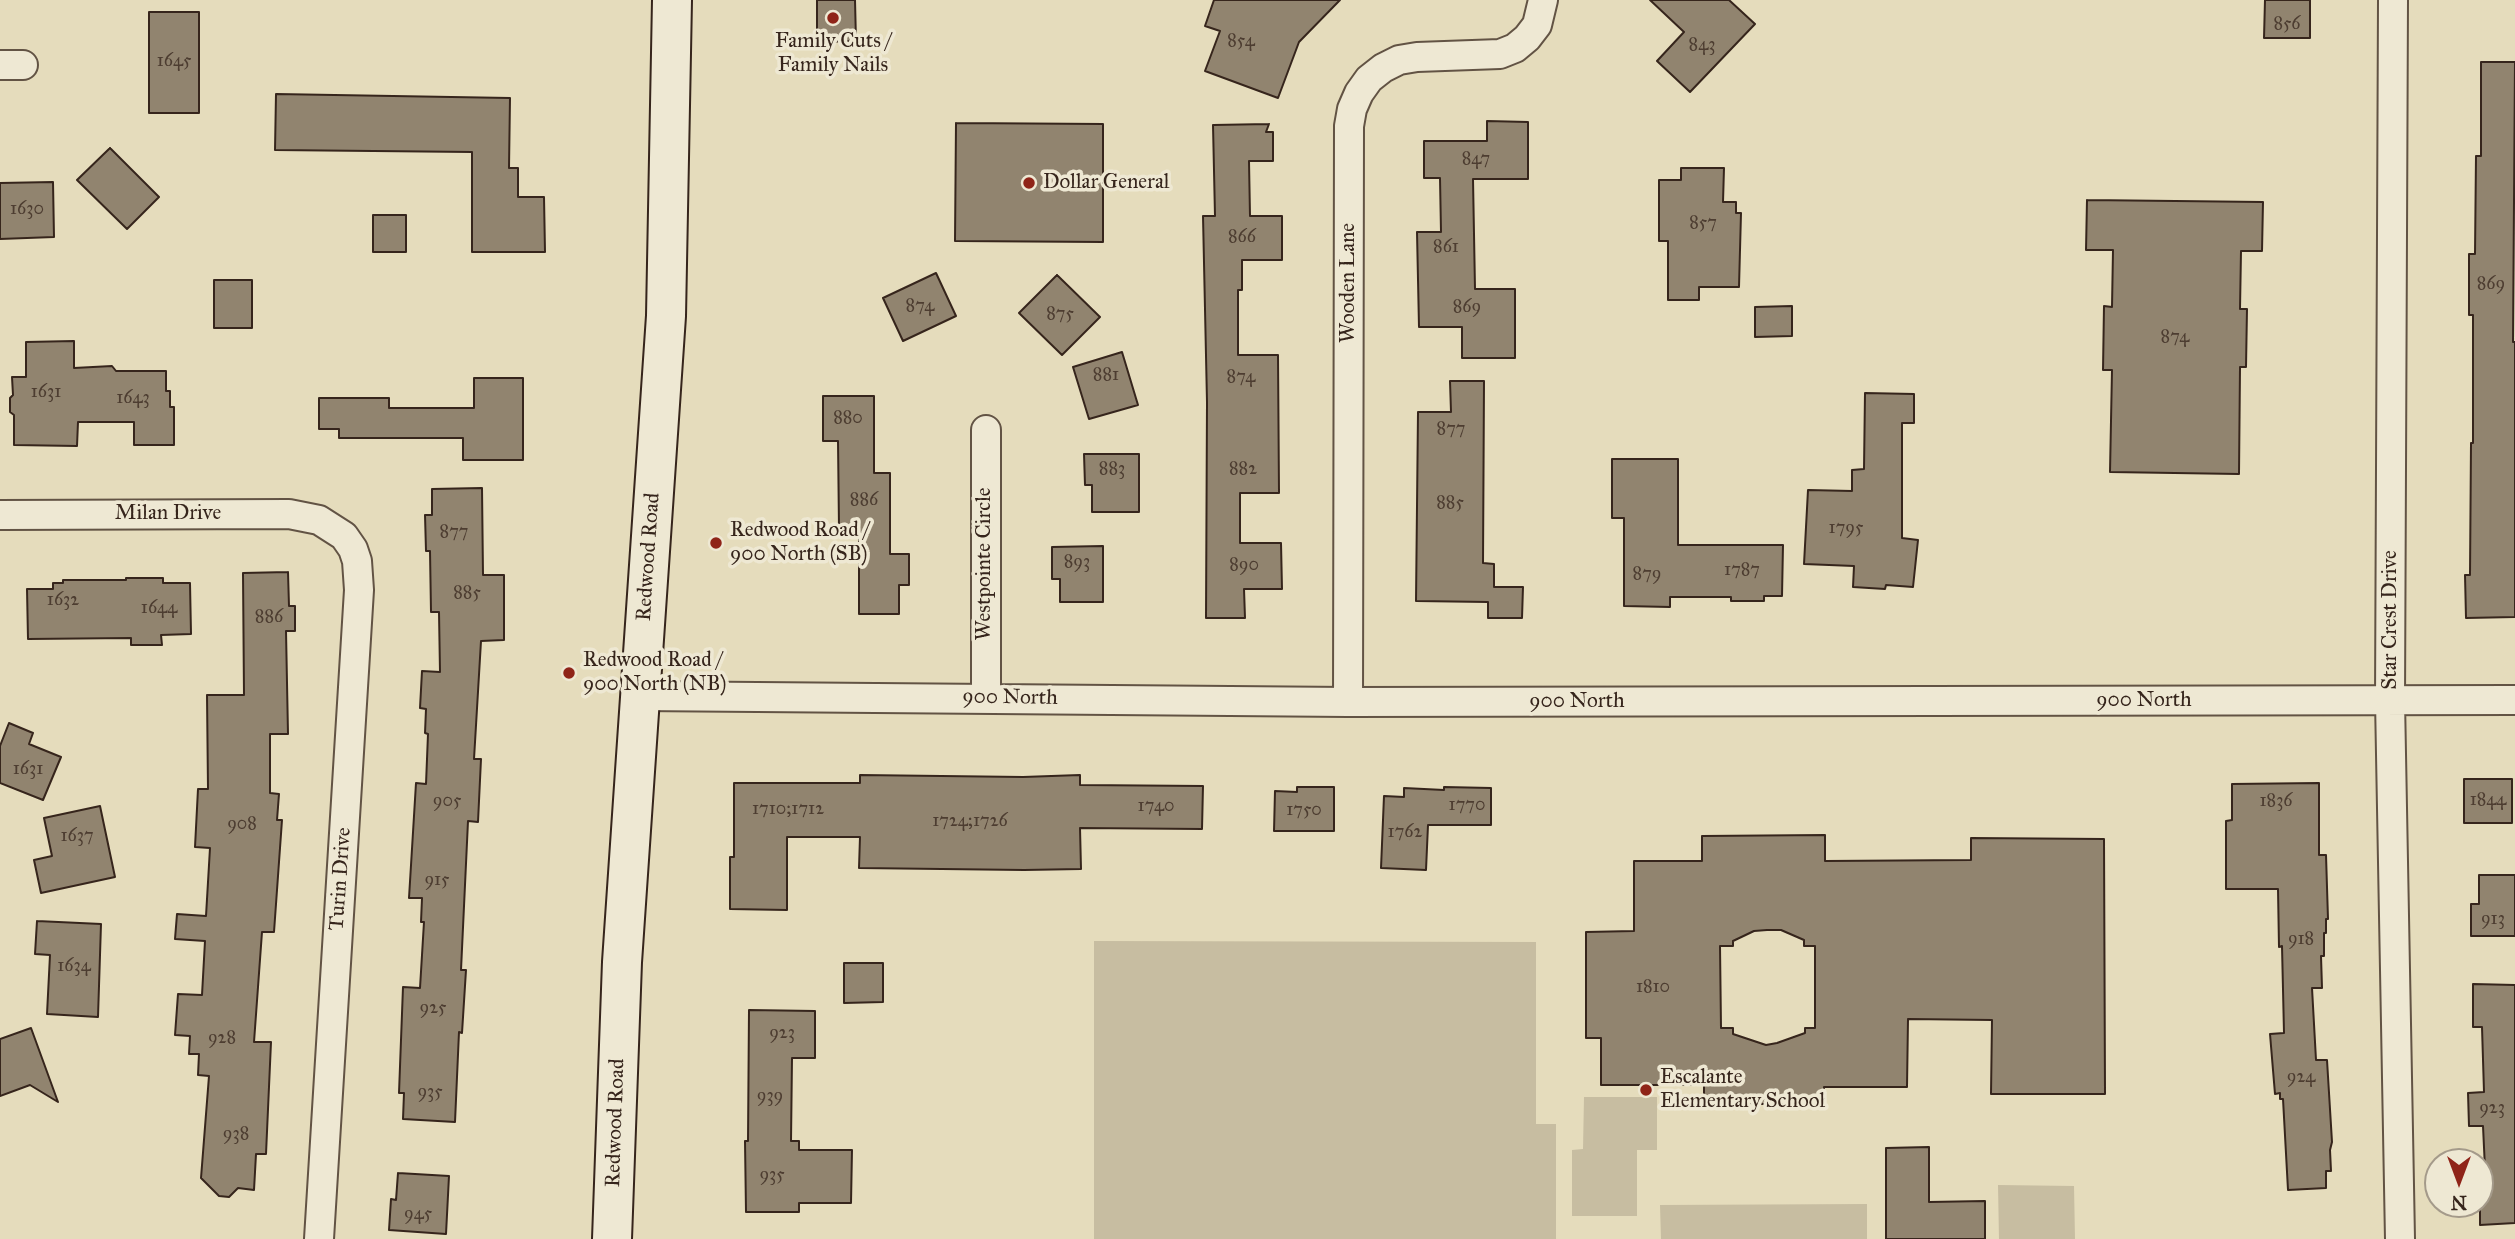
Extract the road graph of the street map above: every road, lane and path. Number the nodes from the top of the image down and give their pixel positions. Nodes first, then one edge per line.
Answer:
1 (672, 0) edge
2 (1543, 0) edge
3 (2393, 0) edge
4 (986, 430) dead end
5 (0, 515) edge
6 (333, 528) joint
7 (639, 696) junction
8 (986, 698) junction
9 (2390, 700) junction
10 (2515, 700) edge
11 (1348, 702) junction
12 (319, 1239) edge
13 (612, 1239) edge
14 (2400, 1239) edge

1 - 7 main road, Redwood Road
2 - 11 street, Wooden Lane
3 - 9 street, Star Crest Drive
4 - 8 street, Westpointe Circle
5 - 6 street, Milan Drive
6 - 12 street, Turin Drive
7 - 8 street, 900 North
7 - 13 main road, Redwood Road
8 - 11 street, 900 North
9 - 10 street, 900 North
9 - 11 street, 900 North
9 - 14 street, Star Crest Drive

